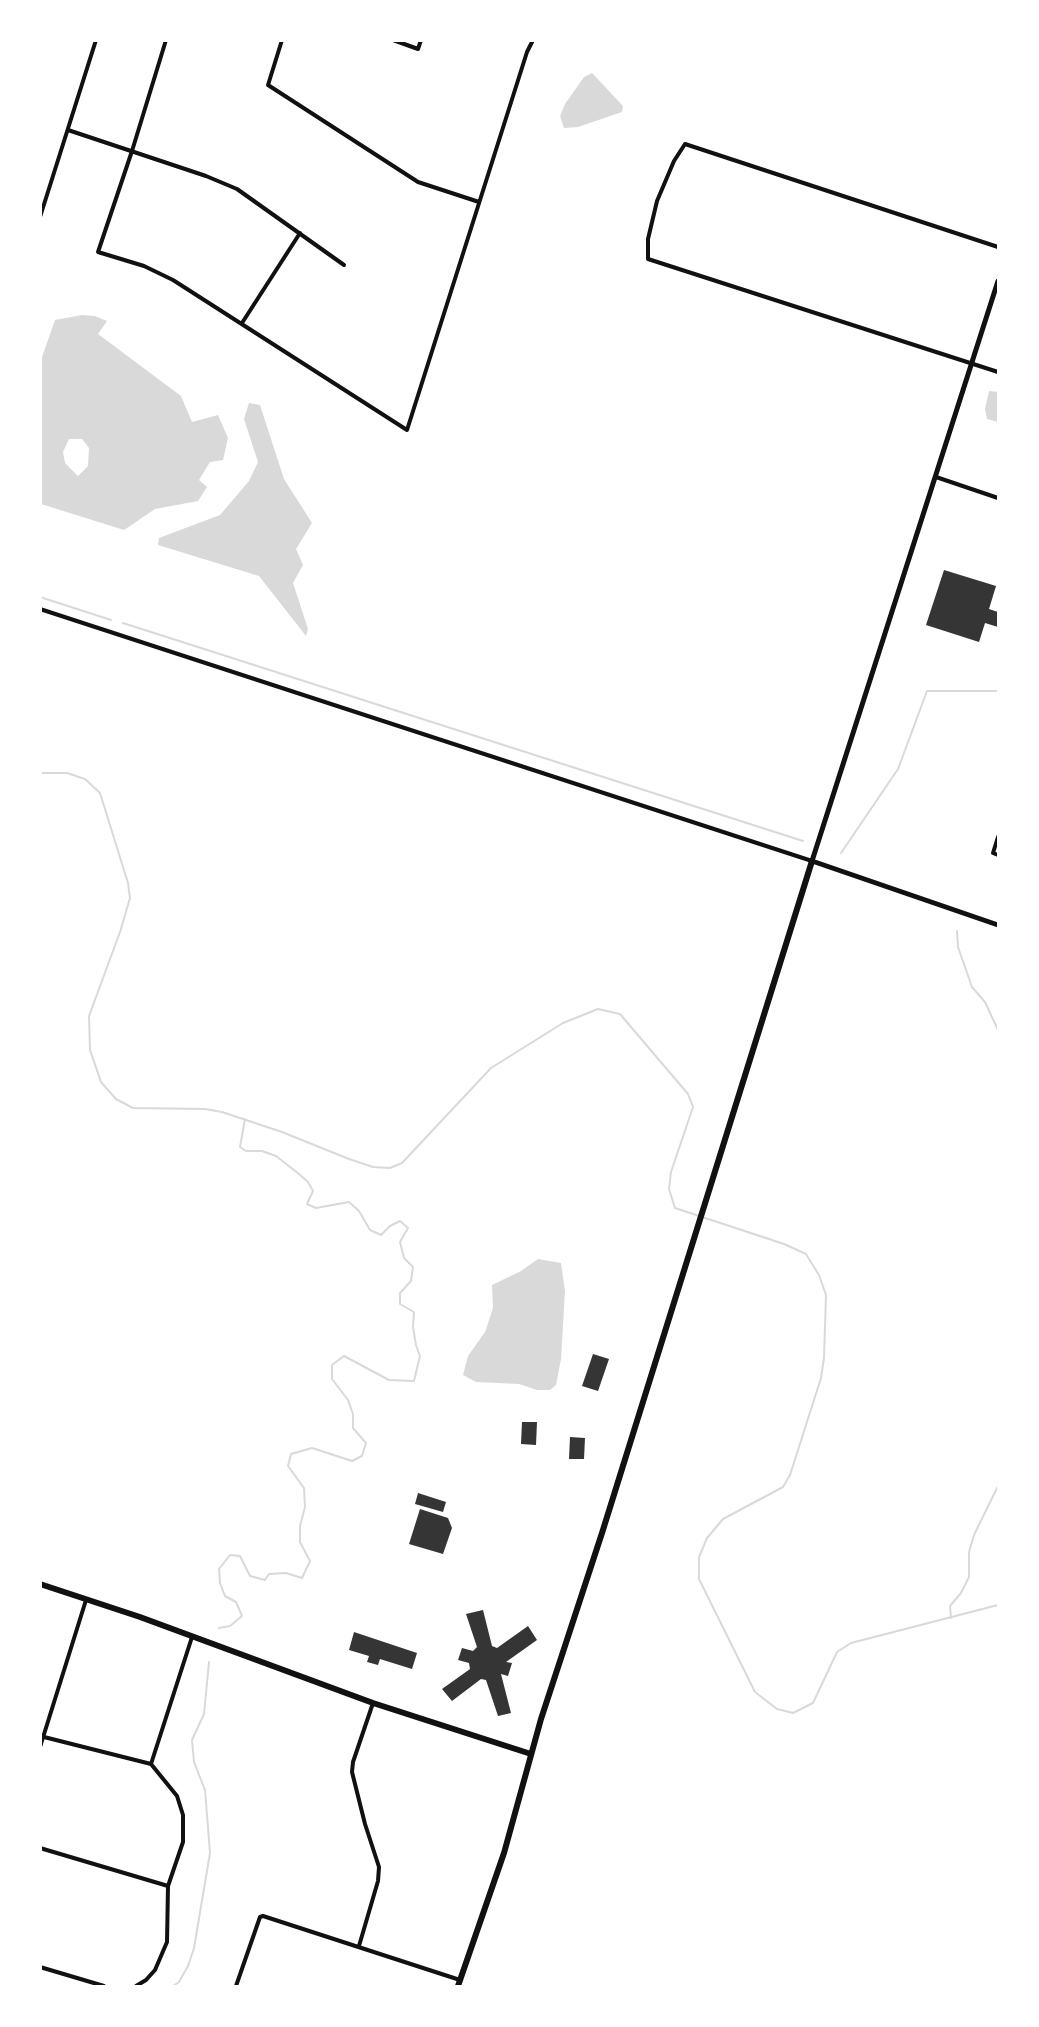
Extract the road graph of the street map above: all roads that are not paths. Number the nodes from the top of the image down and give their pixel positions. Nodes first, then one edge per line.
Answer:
1 (96, 40) edge
2 (166, 40) edge
3 (282, 40) edge
4 (393, 40) edge
5 (421, 40) edge
6 (533, 40) edge
7 (68, 130) junction
8 (132, 151) junction
9 (479, 202) junction
10 (40, 217) edge
11 (300, 233) junction
12 (999, 247) edge
13 (344, 265) dead end
14 (999, 281) edge
15 (242, 323) junction
16 (972, 364) junction
17 (999, 372) edge
18 (936, 477) junction
19 (999, 498) edge
20 (40, 609) edge
21 (999, 837) edge
22 (999, 855) edge
23 (812, 861) junction
24 (999, 925) edge
25 (40, 1584) edge
26 (87, 1599) junction
27 (192, 1636) junction
28 (373, 1703) junction
29 (44, 1737) junction
30 (40, 1747) edge
31 (531, 1754) junction
32 (151, 1764) junction
33 (40, 1848) edge
34 (168, 1886) junction
35 (359, 1946) junction
36 (40, 1967) edge
37 (459, 1983) edge
38 (104, 1986) edge
39 (136, 1986) edge
40 (236, 1986) edge

1 - 7 street
2 - 8 street
3 - 9 street
4 - 5 street
6 - 9 street
7 - 8 street
7 - 10 street
8 - 11 street
8 - 15 street
9 - 15 street
11 - 13 street
11 - 15 street
12 - 16 street
14 - 16 street
16 - 17 street
16 - 18 street
18 - 19 street
18 - 23 street
20 - 23 street
21 - 22 street
23 - 24 street
23 - 31 main road
25 - 26 main road
26 - 27 main road
26 - 29 street
27 - 28 main road
27 - 32 street
28 - 31 main road
28 - 35 street
29 - 30 street
29 - 32 street
31 - 37 main road
32 - 34 street
33 - 34 street
34 - 39 street
35 - 37 street
35 - 40 street
36 - 38 street

